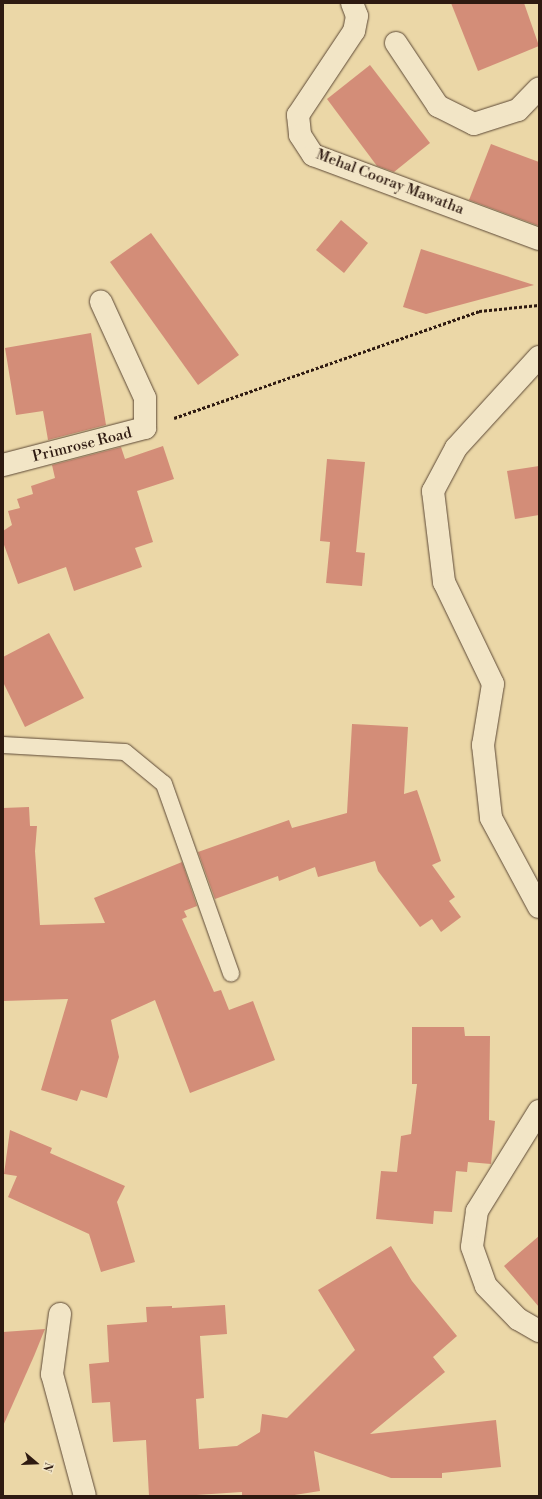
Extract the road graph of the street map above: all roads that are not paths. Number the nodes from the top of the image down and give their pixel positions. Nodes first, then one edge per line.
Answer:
1 (352, 3) edge
2 (396, 43) dead end
3 (539, 88) edge
4 (539, 238) edge
5 (100, 302) dead end
6 (539, 357) edge
7 (3, 465) edge
8 (3, 745) edge
9 (539, 907) edge
10 (232, 973) dead end
11 (539, 1111) edge
12 (60, 1314) dead end
13 (539, 1331) edge
14 (85, 1496) edge

1 - 4 street, Mehal Cooray Mawatha
2 - 3 street
5 - 7 street, Primrose Road
6 - 9 street
8 - 10 lane
11 - 13 street
12 - 14 street

